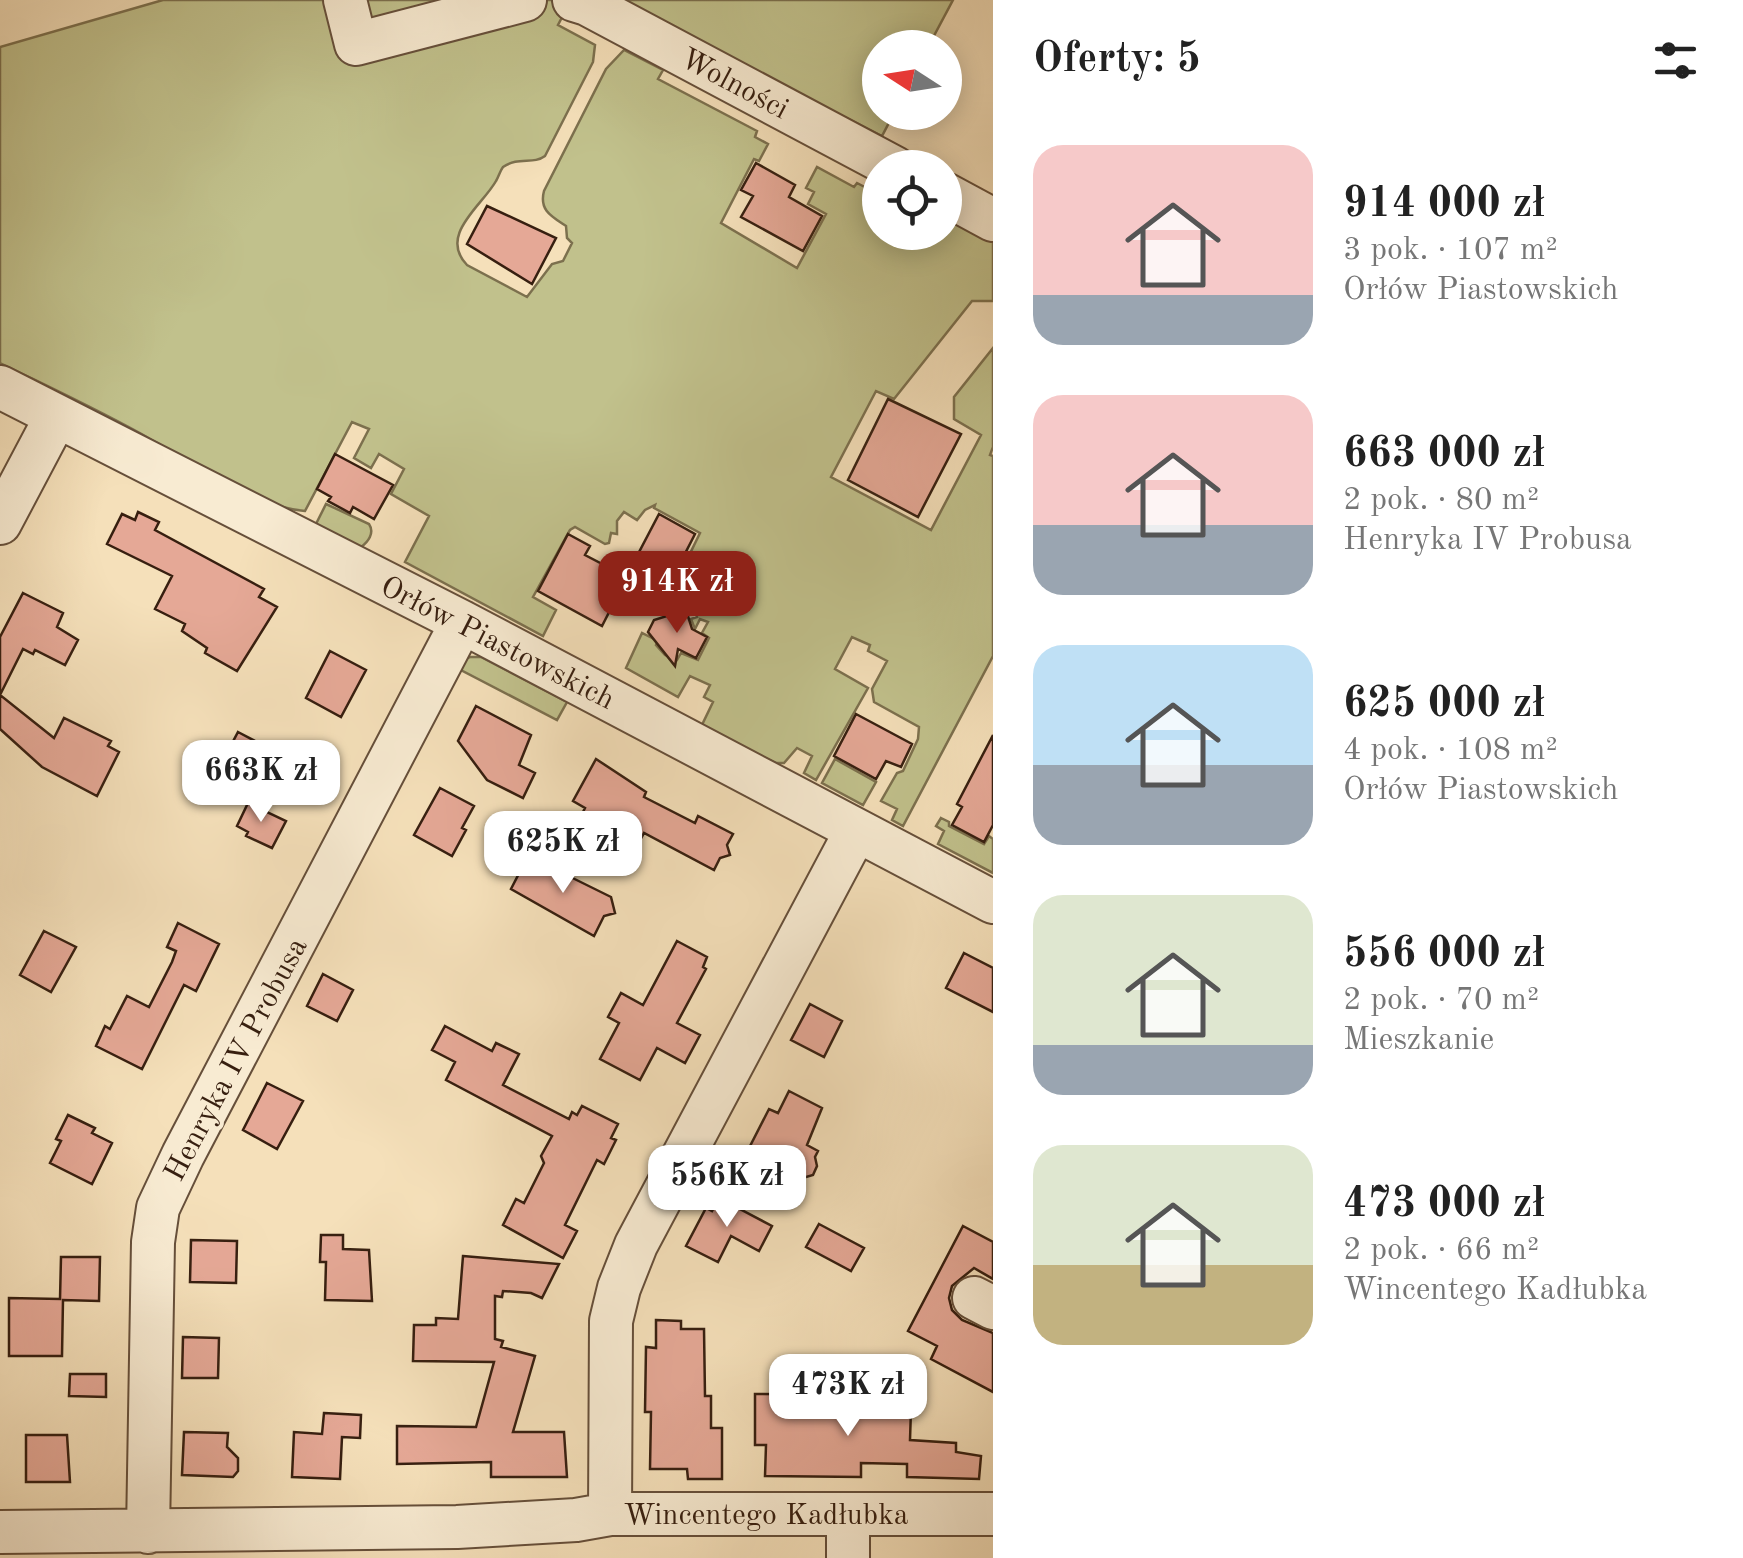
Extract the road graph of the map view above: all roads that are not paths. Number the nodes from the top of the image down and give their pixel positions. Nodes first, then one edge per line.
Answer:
1 (344, 0) edge
2 (525, 0) edge
3 (574, 0) edge
4 (862, 150) edge
5 (962, 203) edge
6 (993, 220) edge
7 (0, 387) edge
8 (56, 417) junction
9 (0, 523) edge
10 (462, 622) junction
11 (856, 831) junction
12 (993, 902) edge
13 (610, 1514) junction
14 (993, 1514) edge
15 (848, 1515) junction
16 (0, 1532) edge
17 (148, 1532) junction
18 (500, 1541) edge
19 (848, 1558) edge

1 - 2 street
3 - 4 street, Wolności
5 - 6 street
7 - 8 street, Orłów Piastowskich
8 - 9 street
8 - 10 street, Orłów Piastowskich
10 - 11 street, Orłów Piastowskich
10 - 17 street, Henryka IV Probusa
11 - 12 street, Orłów Piastowskich
11 - 13 street
13 - 15 street, Wincentego Kadłubka
13 - 18 street, Wincentego Kadłubka
14 - 15 street, Wincentego Kadłubka
15 - 19 street
16 - 17 street, Wincentego Kadłubka
17 - 18 street, Wincentego Kadłubka

